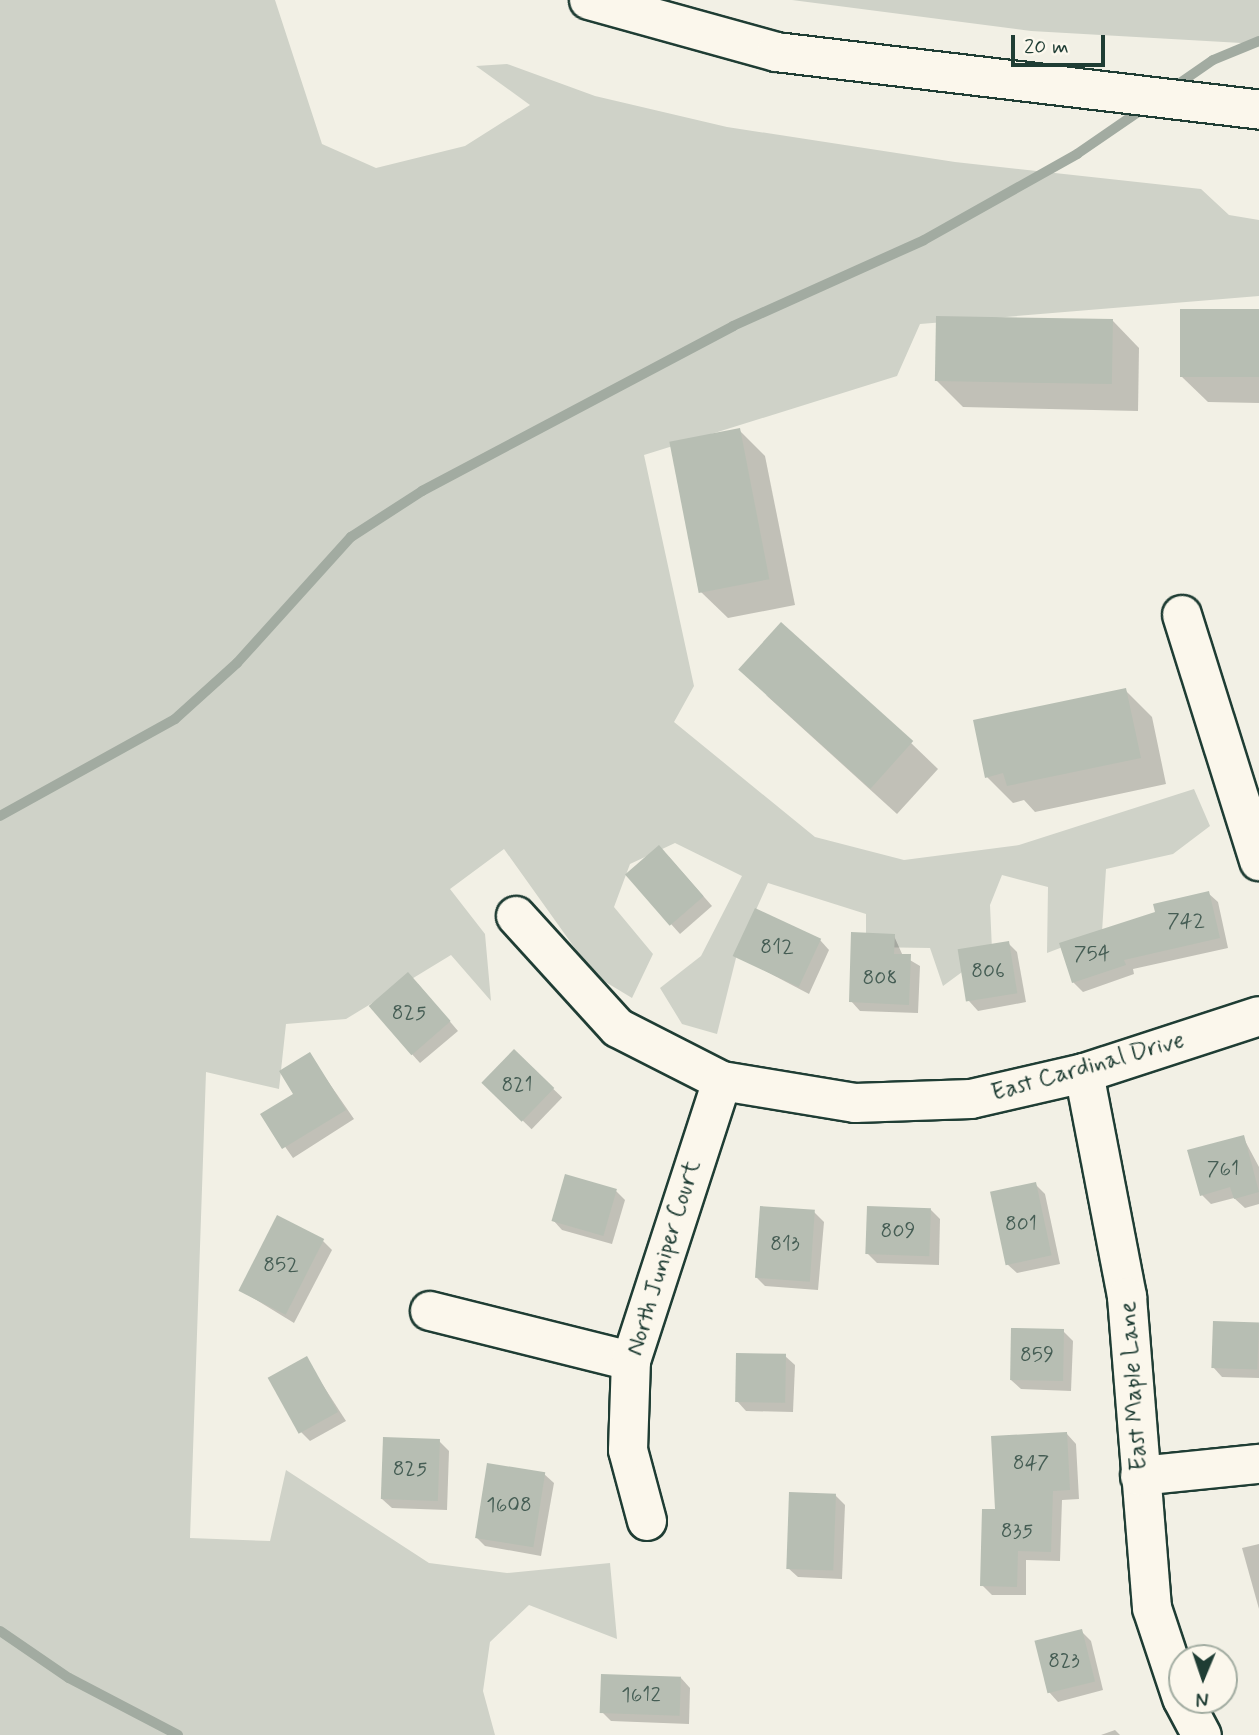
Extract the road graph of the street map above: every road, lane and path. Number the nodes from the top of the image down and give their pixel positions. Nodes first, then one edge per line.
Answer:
1 (589, 0) edge
2 (1259, 110) edge
3 (1182, 615) dead end
4 (1259, 861) edge
5 (516, 916) dead end
6 (1259, 1016) edge
7 (1084, 1073) junction
8 (722, 1081) junction
9 (430, 1311) dead end
10 (631, 1361) junction
11 (1259, 1464) edge
12 (1140, 1476) junction
13 (647, 1521) dead end
14 (1168, 1655) edge
15 (1191, 1714) edge
16 (1202, 1735) edge

1 - 2 main road
3 - 4 main road
5 - 8 main road, East Cardinal Drive
6 - 7 main road, East Cardinal Drive
7 - 8 main road, East Cardinal Drive
7 - 12 main road, East Maple Lane
8 - 10 main road, North Juniper Court
9 - 10 main road
10 - 13 main road, North Juniper Court
11 - 12 main road
12 - 14 main road, East Maple Lane
15 - 16 main road, East Maple Lane

